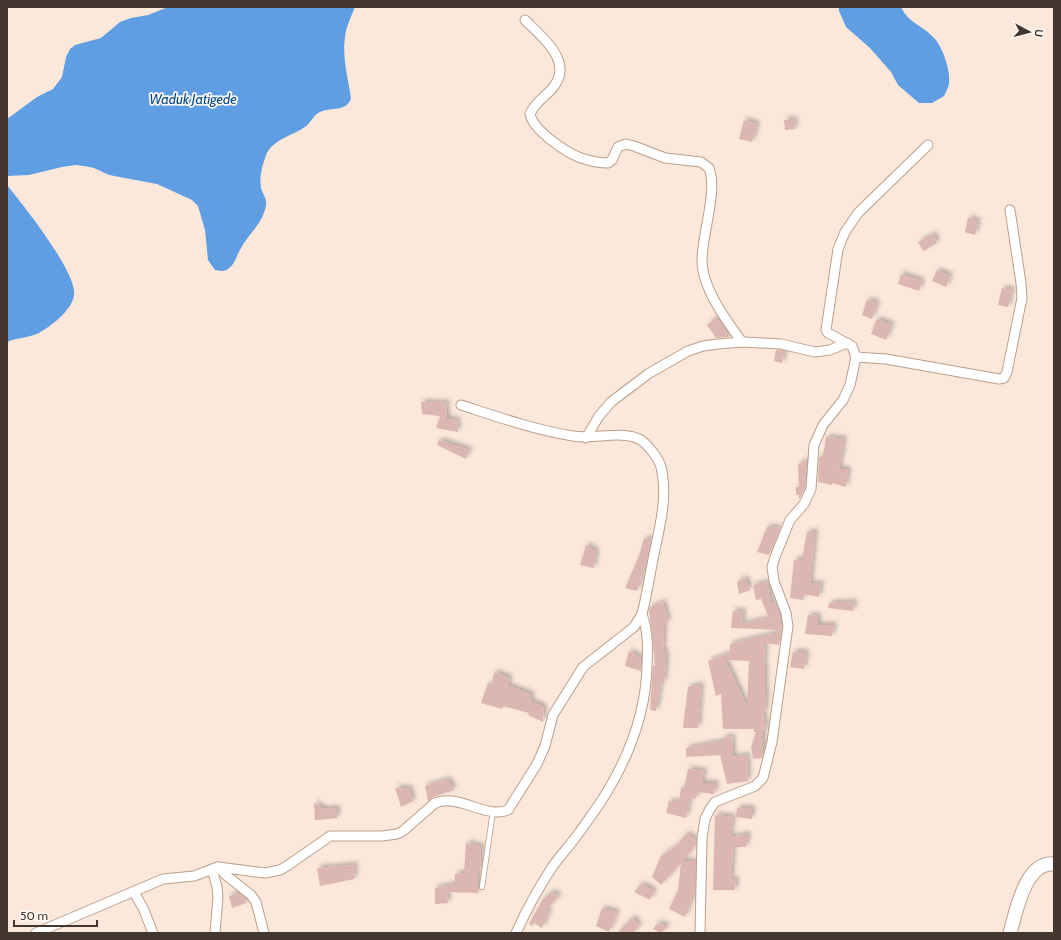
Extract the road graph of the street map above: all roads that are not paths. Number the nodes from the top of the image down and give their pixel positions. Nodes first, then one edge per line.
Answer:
1 (525, 20) dead end
2 (928, 145) dead end
3 (1010, 210) dead end
4 (742, 342) junction
5 (847, 343) junction
6 (856, 357) junction
7 (461, 405) dead end
8 (586, 438) junction
9 (642, 614) junction
10 (493, 811) junction
11 (1054, 864) edge
12 (215, 868) junction
13 (482, 887) dead end
14 (134, 892) junction
15 (36, 933) edge
16 (153, 933) edge
17 (215, 933) edge
18 (264, 933) edge
19 (516, 933) edge
20 (700, 933) edge
21 (1010, 933) edge

1 - 4 street
2 - 5 street
3 - 6 street
4 - 5 street
4 - 8 street
5 - 6 street
6 - 20 street
7 - 8 street
8 - 9 street
9 - 10 street
9 - 19 street
10 - 12 street
10 - 13 lane
11 - 21 street
12 - 14 street
12 - 17 street
12 - 18 street
14 - 15 street
14 - 16 street

